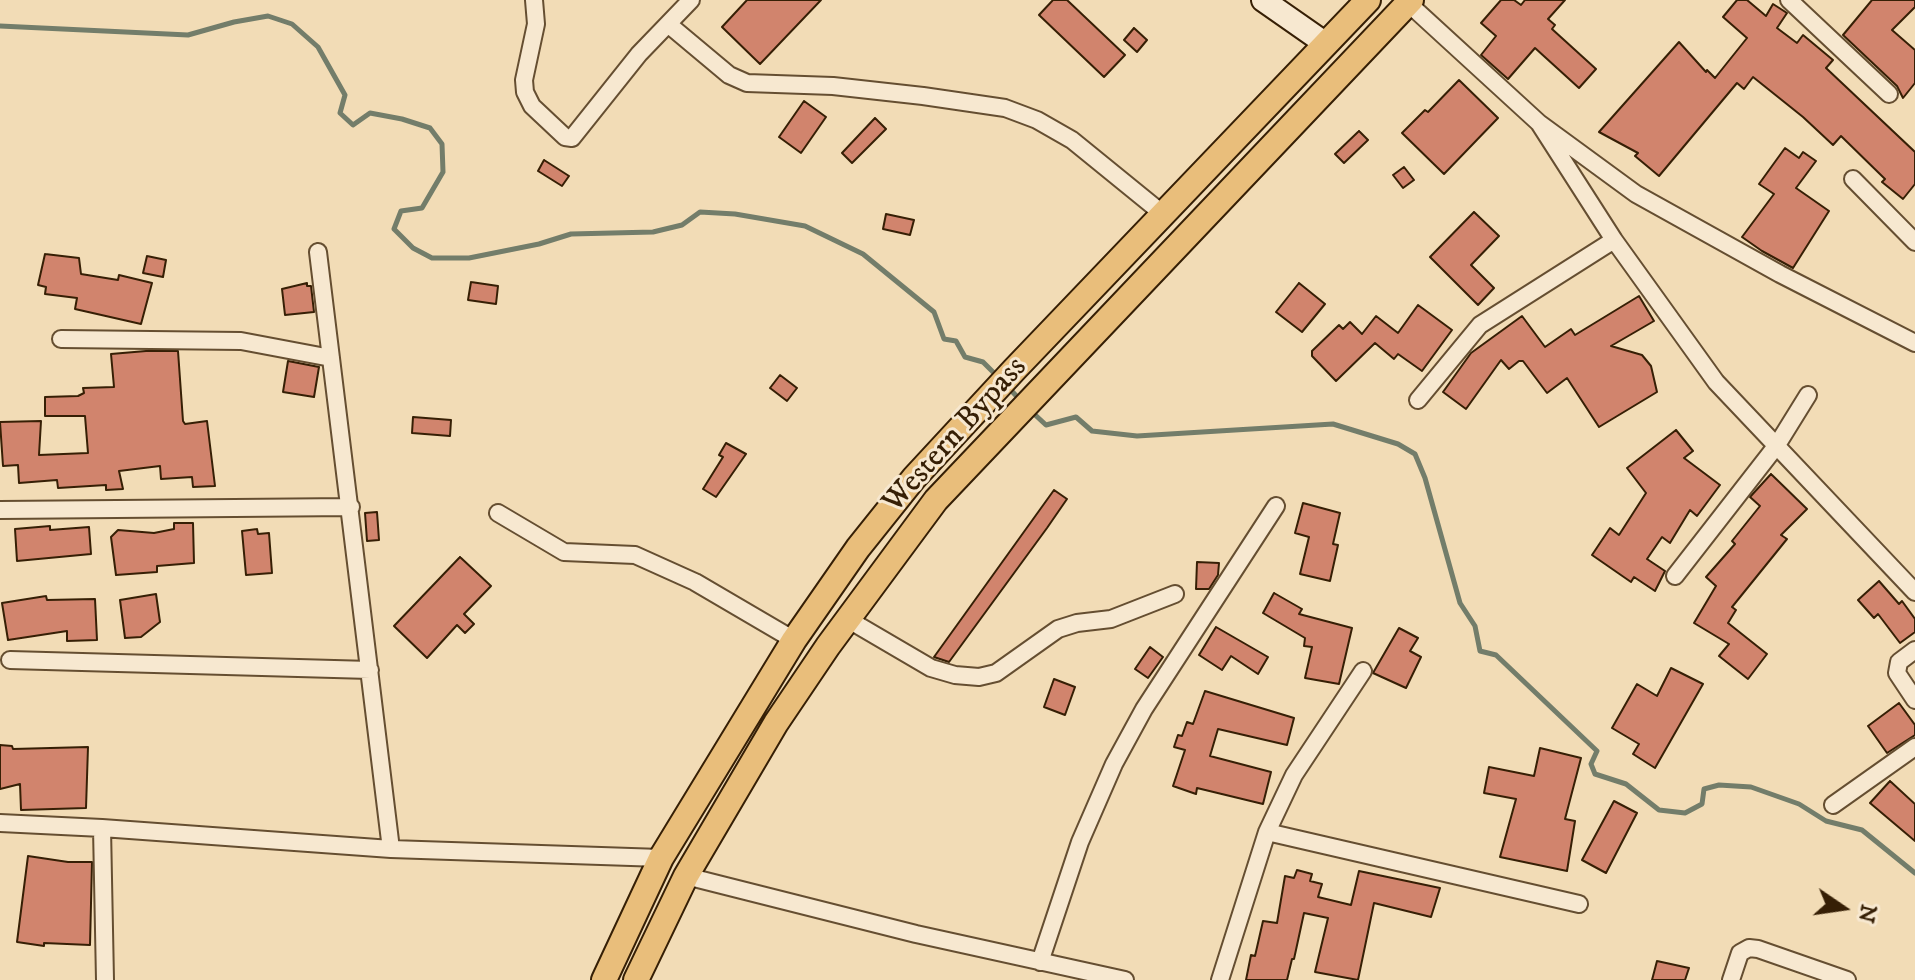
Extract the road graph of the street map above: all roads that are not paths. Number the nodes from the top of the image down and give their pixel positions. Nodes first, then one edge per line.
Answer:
1 (534, 0) edge
2 (691, 0) edge
3 (1263, 0) edge
4 (1368, 0) edge
5 (1789, 0) edge
6 (1410, 1) edge
7 (668, 24) junction
8 (1326, 44) junction
9 (1889, 94) dead end
10 (1539, 123) junction
11 (1853, 179) dead end
12 (1163, 214) junction
13 (1614, 240) junction
14 (1915, 242) edge
15 (318, 252) dead end
16 (61, 339) dead end
17 (1915, 343) edge
18 (331, 358) junction
19 (1808, 395) dead end
20 (1418, 400) dead end
21 (1777, 445) junction
22 (1276, 506) dead end
23 (351, 507) junction
24 (0, 510) edge
25 (498, 513) dead end
26 (1675, 576) dead end
27 (1915, 592) edge
28 (1175, 594) dead end
29 (849, 620) junction
30 (794, 640) junction
31 (1915, 650) edge
32 (10, 660) dead end
33 (370, 670) junction
34 (1363, 671) dead end
35 (1915, 700) edge
36 (1915, 747) edge
37 (1833, 805) dead end
38 (0, 823) edge
39 (102, 828) junction
40 (1267, 832) junction
41 (391, 849) junction
42 (661, 858) junction
43 (686, 876) junction
44 (1579, 904) dead end
45 (1040, 962) junction
46 (105, 980) edge
47 (604, 980) edge
48 (636, 980) edge
49 (1125, 980) edge
50 (1220, 980) edge
51 (1731, 980) edge
52 (1847, 980) edge

1 - 7 street
2 - 7 street
3 - 8 street
4 - 8 main road, Western Bypass
5 - 9 street
6 - 10 street
6 - 29 main road, Western Bypass
7 - 12 street
8 - 12 main road, Western Bypass
10 - 13 street
10 - 17 street
11 - 14 street
12 - 30 main road, Western Bypass
13 - 20 street
13 - 21 street
15 - 18 street
16 - 18 street
18 - 23 street
19 - 21 street
21 - 26 street
21 - 27 street
22 - 45 street
23 - 24 street
23 - 33 street
25 - 30 street
28 - 29 street
29 - 43 main road, Western Bypass
30 - 42 main road, Western Bypass
31 - 35 street
32 - 33 street
33 - 41 street
34 - 40 street
36 - 37 street
38 - 39 street
39 - 41 street
39 - 46 street
40 - 44 street
40 - 50 street
41 - 42 street
42 - 47 main road, Western Bypass
43 - 45 street
43 - 48 main road, Western Bypass
45 - 49 street
51 - 52 street

